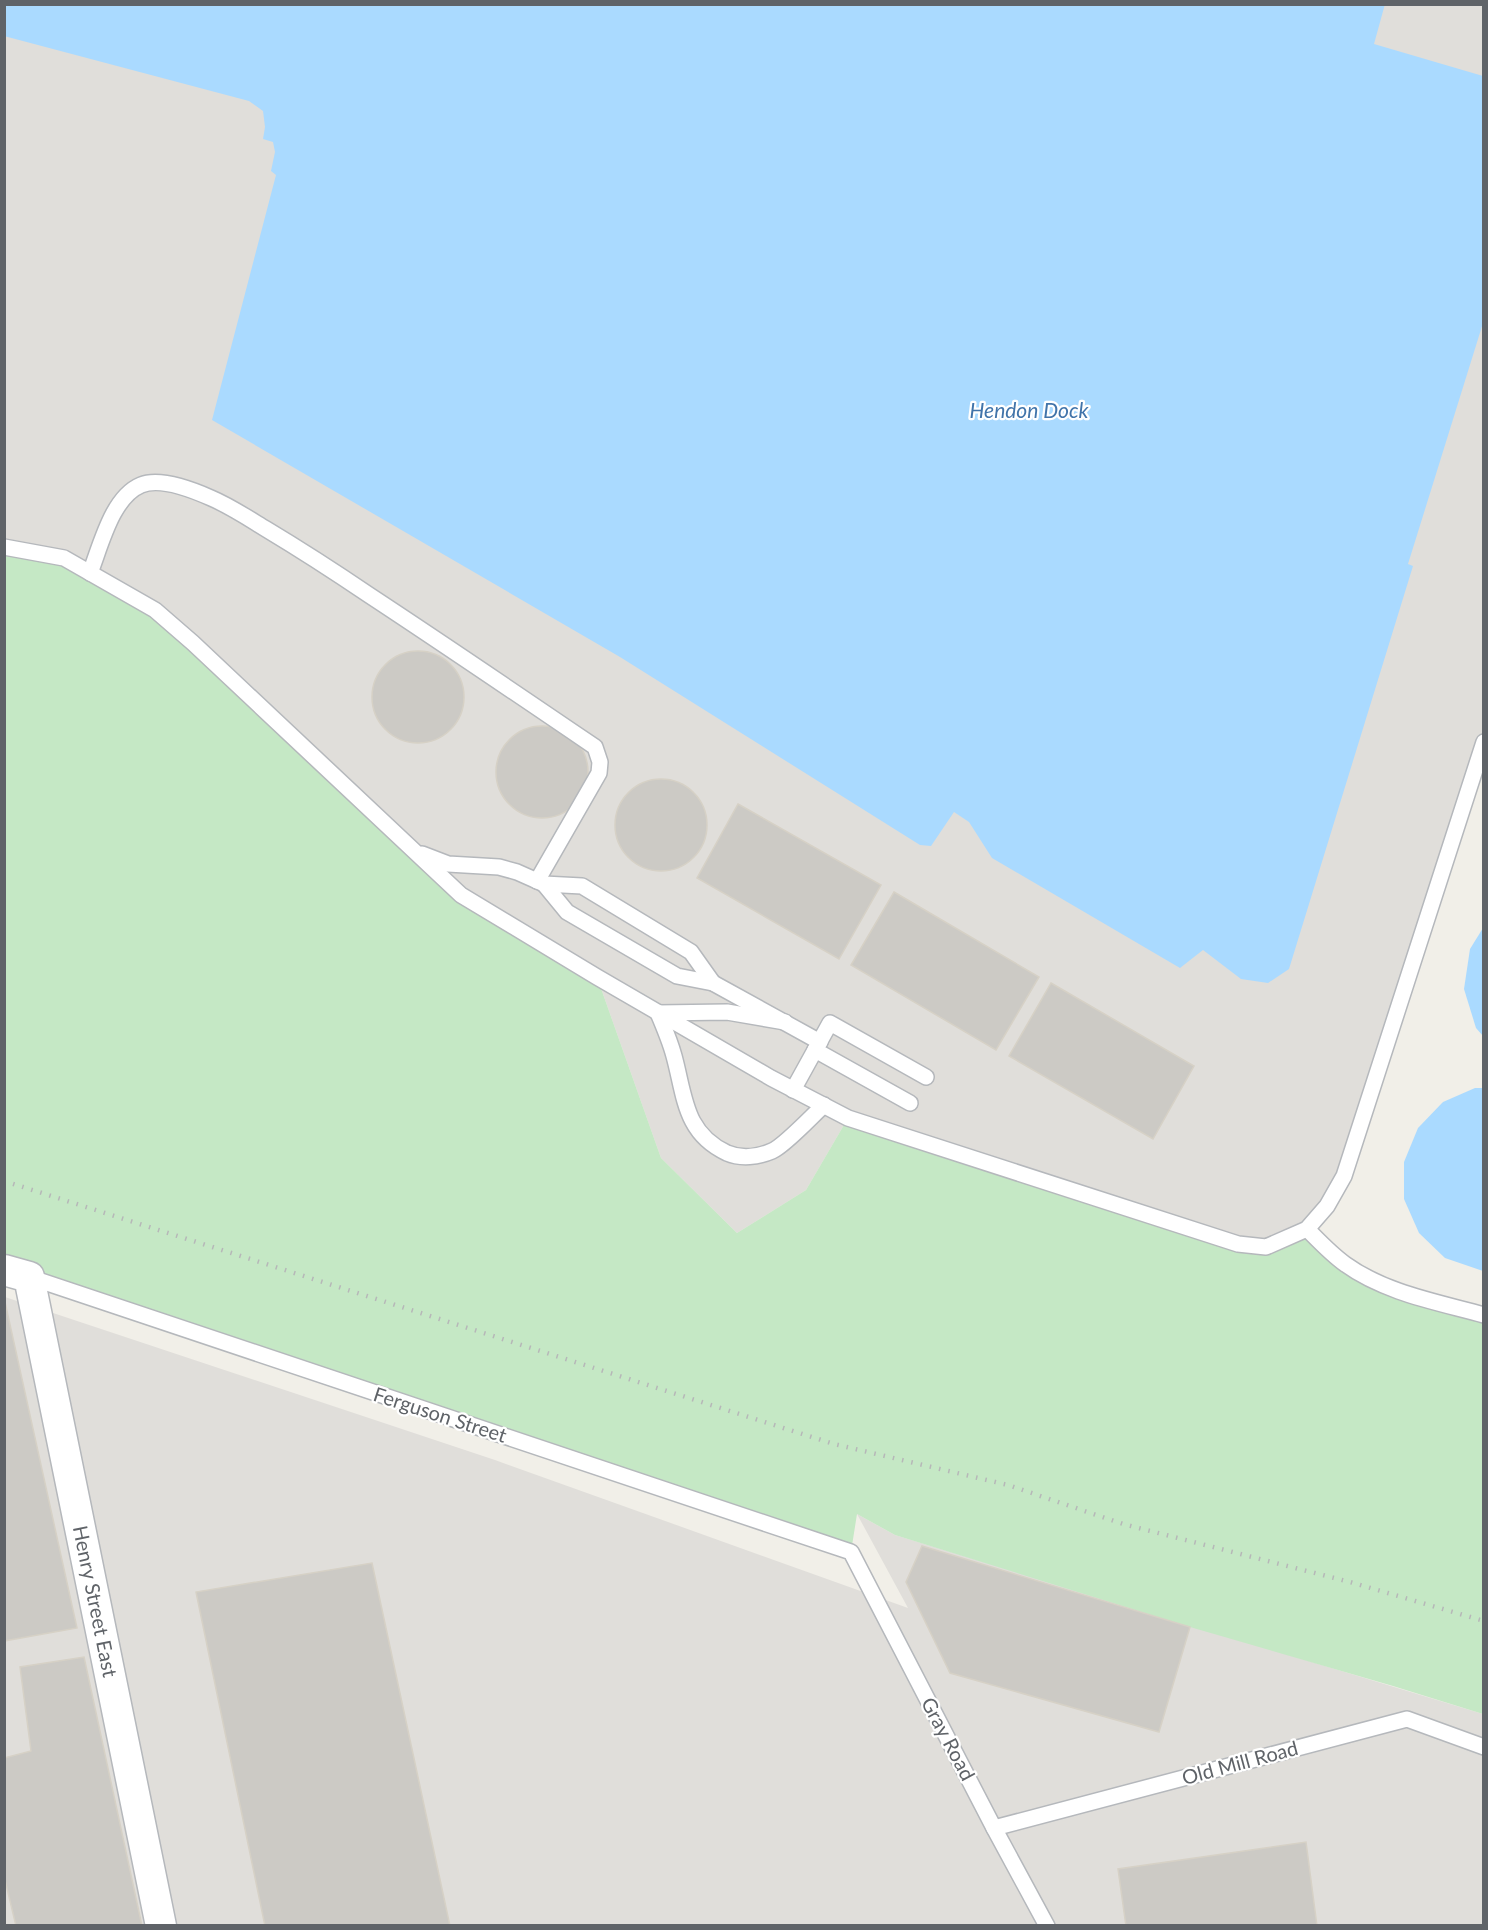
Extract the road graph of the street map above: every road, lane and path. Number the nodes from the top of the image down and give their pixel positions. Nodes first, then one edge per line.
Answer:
1 (4, 547) edge
2 (90, 573) junction
3 (1484, 742) edge
4 (414, 851) junction
5 (540, 883) junction
6 (713, 983) junction
7 (658, 1012) junction
8 (784, 1022) junction
9 (817, 1046) junction
10 (926, 1077) dead end
11 (794, 1090) junction
12 (910, 1103) dead end
13 (824, 1105) junction
14 (1307, 1229) junction
15 (17, 1274) edge
16 (1484, 1315) edge
17 (851, 1552) joint
18 (1484, 1747) edge
19 (994, 1828) junction
20 (161, 1926) edge
21 (1047, 1926) edge

1 - 2 lane
2 - 4 lane
2 - 5 lane
3 - 14 lane
4 - 5 lane
4 - 7 lane
5 - 6 lane
5 - 6 lane
6 - 8 lane
7 - 8 lane
7 - 11 lane
7 - 13 lane
8 - 9 lane
9 - 10 lane
9 - 11 lane
9 - 12 lane
11 - 13 lane
13 - 14 lane
14 - 16 lane
15 - 17 lane, Ferguson Street
15 - 20 street, Henry Street East
17 - 19 lane, Gray Road
18 - 19 lane, Old Mill Road
19 - 21 lane, Gray Road

